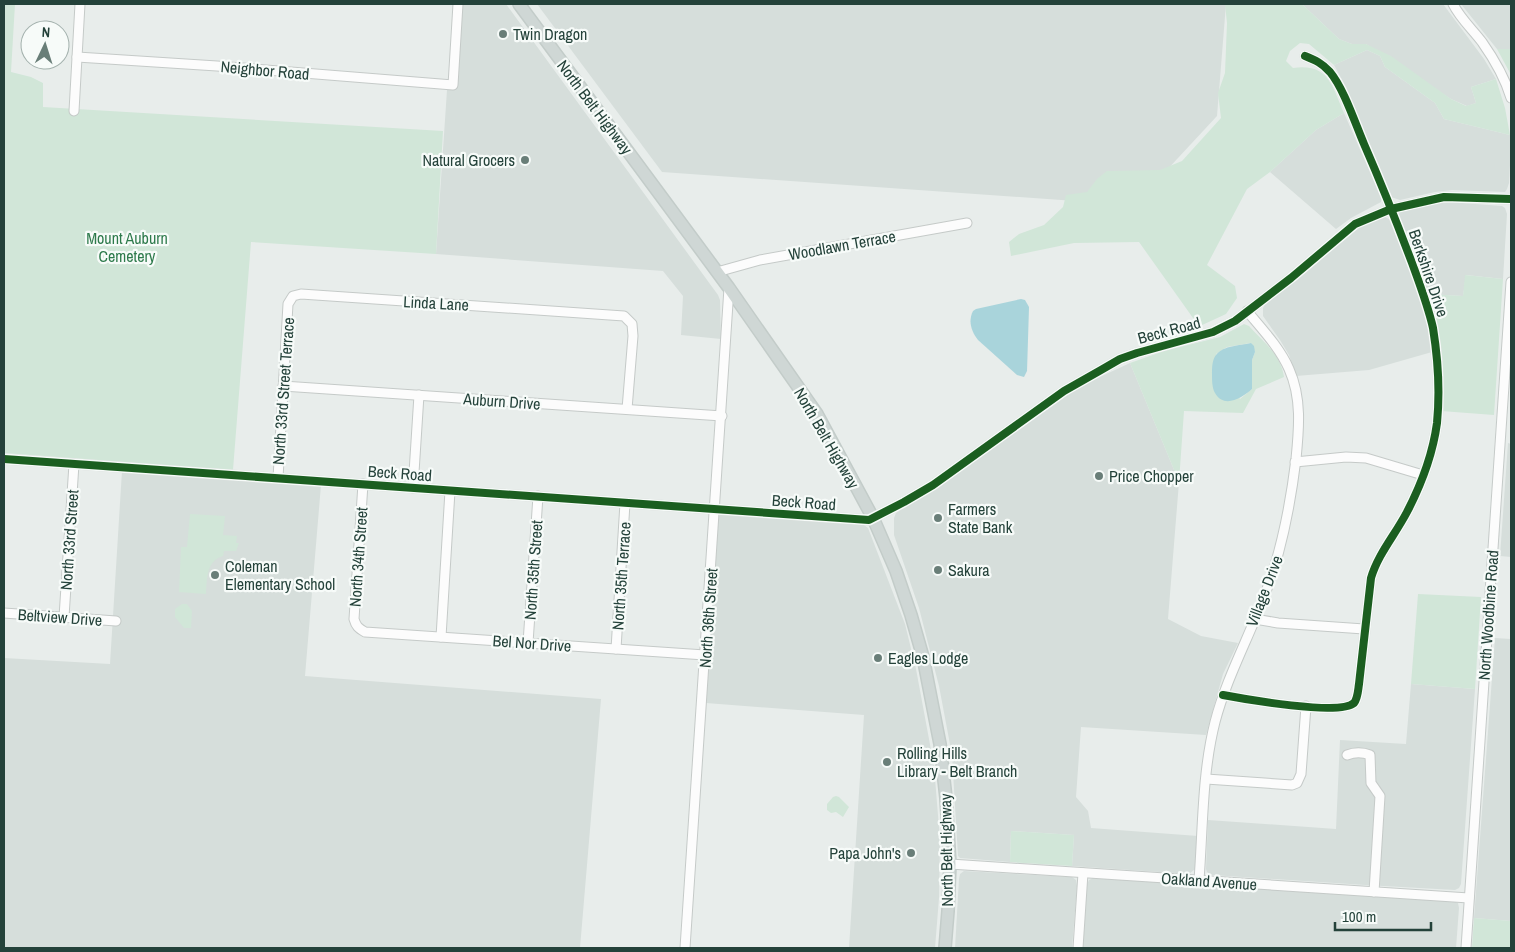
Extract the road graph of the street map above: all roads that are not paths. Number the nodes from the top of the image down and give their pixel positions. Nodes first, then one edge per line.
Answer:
1 (80, 4) edge
2 (458, 4) edge
3 (519, 4) edge
4 (1453, 4) edge
5 (1305, 56) dead end
6 (77, 57) junction
7 (1511, 98) edge
8 (74, 111) dead end
9 (1511, 199) edge
10 (1391, 210) junction
11 (967, 223) dead end
12 (717, 272) junction
13 (1511, 282) edge
14 (729, 288) junction
15 (288, 304) joint
16 (1247, 311) junction
17 (283, 386) junction
18 (419, 396) junction
19 (627, 409) junction
20 (722, 416) junction
21 (4, 459) edge
22 (1295, 462) junction
23 (74, 464) junction
24 (1423, 475) junction
25 (278, 478) junction
26 (363, 484) junction
27 (413, 488) junction
28 (450, 490) junction
29 (538, 496) junction
30 (626, 503) junction
31 (714, 509) junction
32 (873, 518) junction
33 (4, 613) edge
34 (64, 617) junction
35 (1255, 619) junction
36 (116, 621) dead end
37 (359, 629) joint
38 (1364, 629) junction
39 (441, 637) junction
40 (528, 643) junction
41 (616, 649) junction
42 (705, 655) junction
43 (1223, 695) junction
44 (1306, 706) junction
45 (1346, 755) dead end
46 (1206, 778) junction
47 (950, 864) junction
48 (1083, 873) junction
49 (1200, 880) junction
50 (1374, 892) junction
51 (1469, 898) junction
52 (685, 948) edge
53 (945, 948) edge
54 (1078, 948) edge
55 (1466, 948) edge

1 - 6 street
2 - 6 street, Neighbor Road
3 - 12 main road, North Belt Highway
4 - 7 street
5 - 10 street, Berkshire Drive
6 - 8 street
9 - 10 street, Beck Road
10 - 16 street, Beck Road
10 - 24 street, Berkshire Drive
11 - 12 street, Woodlawn Terrace
12 - 14 main road, North Belt Highway
13 - 51 street, North Woodbine Road
14 - 20 street, North 36th Street
14 - 32 main road, North Belt Highway
15 - 17 street, North 33rd Street Terrace
15 - 19 street, Linda Lane
16 - 22 street, Village Drive
16 - 32 street, Beck Road
17 - 18 street, Auburn Drive
17 - 25 street, North 33rd Street Terrace
18 - 19 street, Auburn Drive
18 - 27 street
19 - 20 street, Auburn Drive
20 - 31 street, North 36th Street
21 - 23 street, Beck Road
22 - 24 street
22 - 35 street, Village Drive
23 - 25 street, Beck Road
23 - 34 street, North 33rd Street
24 - 38 street, Berkshire Drive
25 - 26 street, Beck Road
26 - 27 street, Beck Road
26 - 37 street, North 34th Street
27 - 28 street, Beck Road
28 - 29 street, Beck Road
28 - 39 street
29 - 30 street, Beck Road
29 - 40 street, North 35th Street
30 - 31 street, Beck Road
30 - 41 street, North 35th Terrace
31 - 32 street, Beck Road
31 - 42 street, North 36th Street
32 - 47 main road, North Belt Highway
33 - 34 street, Beltview Drive
34 - 36 street, Beltview Drive
35 - 38 street
35 - 43 street, Village Drive
37 - 39 street, Bel Nor Drive
38 - 44 street, Berkshire Drive
39 - 40 street, Bel Nor Drive
40 - 41 street, Bel Nor Drive
41 - 42 street, Bel Nor Drive
42 - 52 street, North 36th Street
43 - 44 street
43 - 46 street, Village Drive
44 - 46 street
45 - 50 street
46 - 49 street, Village Drive
47 - 48 street, Oakland Avenue
47 - 53 main road, North Belt Highway
48 - 49 street, Oakland Avenue
48 - 54 street
49 - 50 street, Oakland Avenue
50 - 51 street, Oakland Avenue
51 - 55 street, North Woodbine Road

